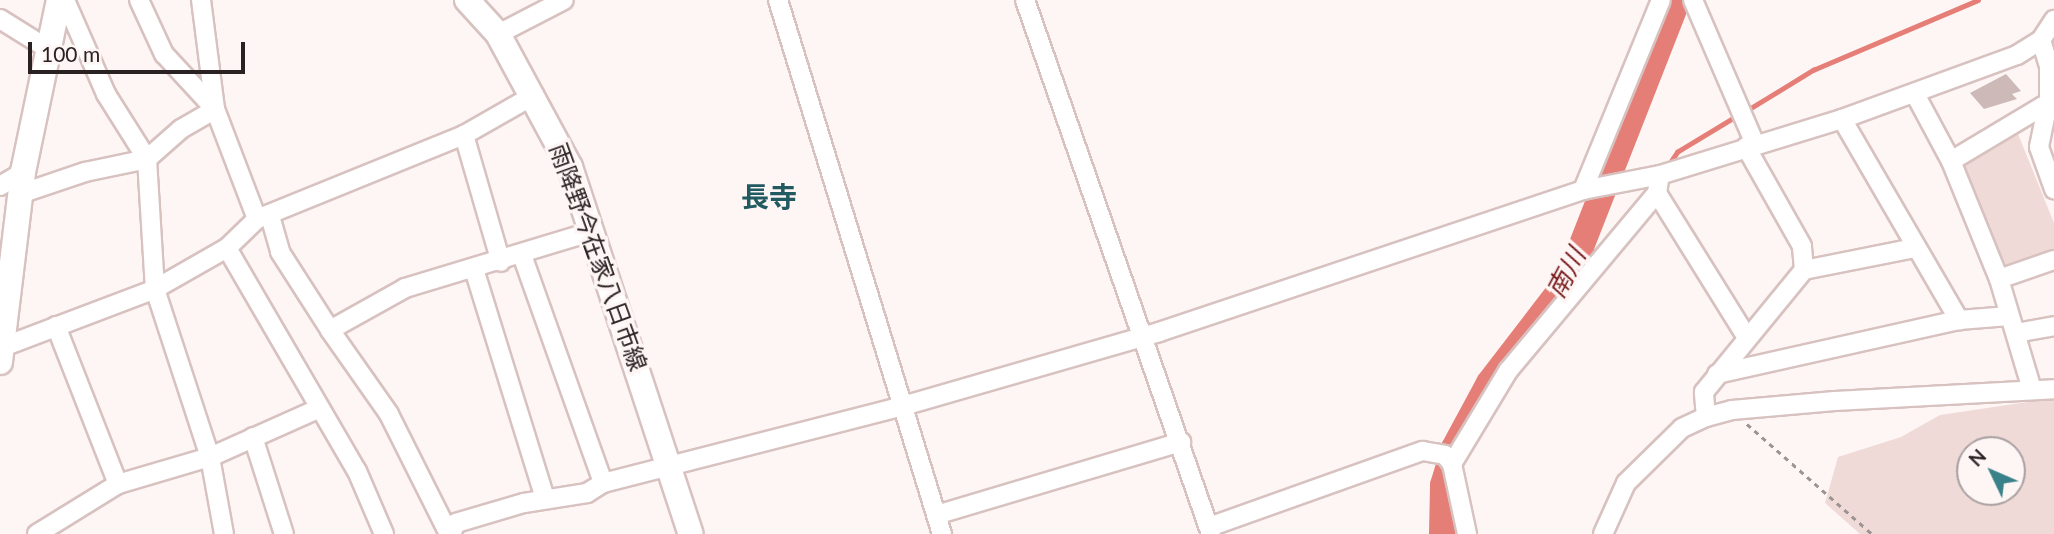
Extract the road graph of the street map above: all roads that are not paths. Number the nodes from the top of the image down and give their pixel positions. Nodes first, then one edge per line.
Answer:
1 (60, 0) edge
2 (65, 0) edge
3 (139, 0) edge
4 (201, 0) edge
5 (467, 0) edge
6 (564, 0) edge
7 (778, 0) edge
8 (1025, 0) edge
9 (1661, 0) edge
10 (1693, 0) edge
11 (0, 19) edge
12 (2054, 20) edge
13 (498, 34) junction
14 (2041, 40) junction
15 (48, 49) junction
16 (1915, 94) junction
17 (534, 95) junction
18 (2048, 103) junction
19 (215, 109) junction
20 (1842, 119) junction
21 (2054, 123) edge
22 (464, 135) junction
23 (1750, 146) junction
24 (147, 159) junction
25 (1951, 162) junction
26 (15, 184) edge
27 (1659, 184) junction
28 (2054, 188) edge
29 (1583, 190) junction
30 (263, 217) junction
31 (594, 231) junction
32 (227, 247) junction
33 (1914, 248) junction
34 (522, 255) junction
35 (2054, 260) edge
36 (501, 262) junction
37 (474, 269) junction
38 (1804, 270) junction
39 (1999, 279) junction
40 (155, 289) junction
41 (2009, 316) junction
42 (1959, 320) junction
43 (56, 326) junction
44 (2054, 326) edge
45 (330, 330) junction
46 (2015, 333) junction
47 (1145, 335) junction
48 (1746, 336) junction
49 (1, 343) edge
50 (1717, 374) junction
51 (2054, 389) edge
52 (2032, 390) junction
53 (903, 406) junction
54 (320, 408) junction
55 (1706, 417) junction
56 (253, 437) junction
57 (1181, 442) junction
58 (210, 457) junction
59 (1452, 464) junction
60 (672, 465) junction
61 (118, 484) junction
62 (603, 484) junction
63 (545, 498) junction
64 (936, 515) junction
65 (1210, 531) edge
66 (37, 534) edge
67 (224, 534) edge
68 (284, 534) edge
69 (384, 534) edge
70 (450, 534) edge
71 (691, 534) edge
72 (942, 534) edge
73 (1467, 534) edge
74 (1603, 534) edge

1 - 15 main road
2 - 24 street
3 - 19 street
4 - 19 street
5 - 13 main road, 雨降野今在家八日市線
6 - 13 street
7 - 53 street
8 - 47 street
9 - 29 street
10 - 23 street
11 - 15 street
12 - 14 street
13 - 17 main road, 雨降野今在家八日市線
14 - 16 street
14 - 18 street
15 - 26 main road
16 - 20 street
16 - 25 street
17 - 22 street
17 - 31 main road, 雨降野今在家八日市線
18 - 21 street
18 - 25 street
18 - 28 street
19 - 24 street
19 - 30 street
20 - 23 street
20 - 33 street
22 - 30 street
22 - 36 street
23 - 27 street
23 - 38 street
24 - 26 street
24 - 40 street
25 - 39 street
26 - 49 main road
27 - 29 street
27 - 48 street
27 - 59 street
29 - 47 street
30 - 32 street
30 - 45 street
31 - 34 street
31 - 60 main road, 雨降野今在家八日市線
32 - 40 street
32 - 54 street
33 - 38 street
33 - 42 street
34 - 36 street
34 - 62 street
35 - 39 street
36 - 37 street
37 - 45 street
37 - 63 street
38 - 48 street
39 - 41 street
40 - 43 street
40 - 58 street
41 - 42 street
41 - 46 street
42 - 50 street
43 - 49 street
43 - 61 street
44 - 46 street
45 - 70 street
46 - 52 street
47 - 53 street
47 - 57 street
48 - 50 street
50 - 55 street
51 - 52 street
52 - 55 street
53 - 60 street
53 - 64 street
54 - 56 street
54 - 69 street
55 - 74 street
56 - 58 street
56 - 68 street
57 - 64 street
57 - 65 street
58 - 61 street
58 - 67 street
59 - 65 street
59 - 73 street
60 - 62 street
60 - 71 main road, 雨降野今在家八日市線
61 - 66 street
62 - 63 street
63 - 70 street
64 - 72 street

